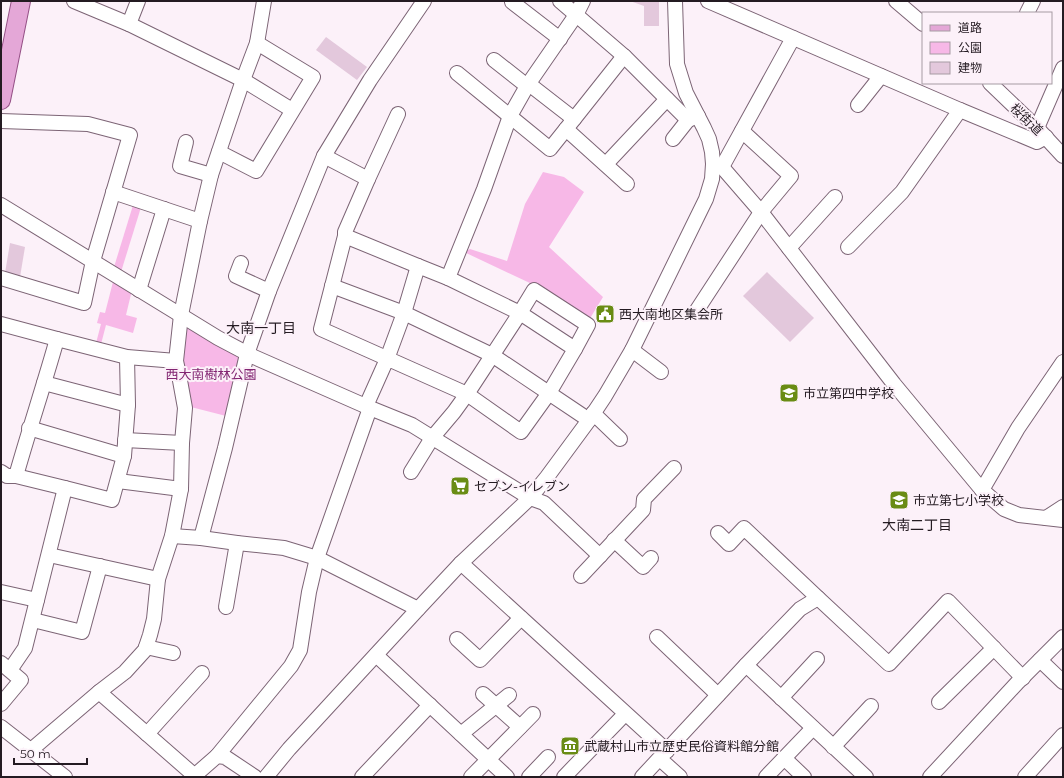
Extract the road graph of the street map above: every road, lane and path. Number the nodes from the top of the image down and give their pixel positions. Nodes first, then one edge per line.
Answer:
1 (21, 1) edge
2 (74, 1) edge
3 (138, 1) edge
4 (264, 1) edge
5 (424, 1) edge
6 (560, 1) edge
7 (583, 1) edge
8 (675, 1) edge
9 (708, 1) edge
10 (896, 1) edge
11 (1033, 1) edge
12 (512, 2) dead end
13 (1028, 12) edge
14 (576, 15) junction
15 (922, 23) edge
16 (129, 24) junction
17 (793, 38) junction
18 (560, 39) junction
19 (257, 43) junction
20 (624, 56) junction
21 (494, 60) dead end
22 (1063, 68) edge
23 (456, 73) dead end
24 (881, 76) junction
25 (243, 80) junction
26 (993, 84) edge
27 (528, 85) junction
28 (667, 99) junction
29 (1, 100) edge
30 (858, 105) dead end
31 (292, 110) junction
32 (960, 110) junction
33 (398, 114) dead end
34 (510, 116) junction
35 (693, 118) junction
36 (1, 122) edge
37 (570, 124) junction
38 (742, 131) junction
39 (1042, 133) junction
40 (674, 139) dead end
41 (186, 142) dead end
42 (219, 152) junction
43 (324, 156) junction
44 (1063, 156) edge
45 (606, 164) junction
46 (718, 165) junction
47 (211, 174) junction
48 (368, 179) junction
49 (627, 184) dead end
50 (113, 192) junction
51 (835, 197) dead end
52 (1, 205) edge
53 (164, 209) junction
54 (761, 212) junction
55 (200, 221) junction
56 (346, 236) junction
57 (848, 247) dead end
58 (789, 248) junction
59 (93, 261) junction
60 (241, 263) dead end
61 (418, 266) junction
62 (1, 278) edge
63 (448, 278) junction
64 (332, 286) junction
65 (139, 290) junction
66 (269, 291) junction
67 (697, 310) dead end
68 (404, 313) junction
69 (520, 313) junction
70 (181, 315) junction
71 (1, 324) edge
72 (57, 339) junction
73 (575, 349) junction
74 (632, 350) junction
75 (247, 354) junction
76 (492, 354) junction
77 (128, 357) junction
78 (387, 359) junction
79 (176, 361) junction
80 (1063, 362) edge
81 (661, 372) dead end
82 (44, 383) junction
83 (549, 393) junction
84 (466, 394) junction
85 (128, 405) junction
86 (368, 407) junction
87 (591, 417) junction
88 (30, 428) junction
89 (432, 438) junction
90 (620, 439) dead end
91 (125, 440) junction
92 (182, 443) junction
93 (124, 456) junction
94 (674, 468) dead end
95 (1, 472) edge
96 (411, 472) dead end
97 (16, 476) junction
98 (118, 481) junction
99 (65, 488) junction
100 (181, 489) junction
101 (982, 490) junction
102 (530, 498) junction
103 (1063, 507) edge
104 (1046, 518) junction
105 (1063, 520) edge
106 (718, 533) dead end
107 (172, 536) junction
108 (201, 538) junction
109 (614, 540) junction
110 (237, 543) junction
111 (49, 555) junction
112 (600, 556) junction
113 (317, 558) junction
114 (651, 558) dead end
115 (461, 563) junction
116 (100, 566) junction
117 (581, 576) dead end
118 (158, 579) junction
119 (1, 592) edge
120 (818, 598) junction
121 (37, 600) junction
122 (226, 607) dead end
123 (418, 609) junction
124 (521, 618) junction
125 (33, 620) junction
126 (1063, 636) edge
127 (657, 637) dead end
128 (457, 638) dead end
129 (146, 647) junction
130 (994, 648) junction
131 (173, 653) dead end
132 (376, 655) junction
133 (817, 659) dead end
134 (1040, 660) junction
135 (746, 665) junction
136 (5, 667) edge
137 (202, 673) dead end
138 (1023, 678) junction
139 (1063, 682) edge
140 (99, 692) junction
141 (484, 694) dead end
142 (509, 695) dead end
143 (718, 695) junction
144 (781, 698) junction
145 (940, 702) dead end
146 (1, 704) edge
147 (430, 705) junction
148 (496, 705) junction
149 (871, 706) dead end
150 (533, 714) dead end
151 (625, 714) junction
152 (1, 727) edge
153 (520, 727) junction
154 (813, 728) junction
155 (146, 734) junction
156 (461, 734) junction
157 (1063, 735) edge
158 (833, 747) junction
159 (31, 750) junction
160 (663, 755) junction
161 (217, 756) junction
162 (548, 757) dead end
163 (784, 758) junction
164 (488, 759) junction
165 (1032, 774) edge
166 (65, 777) edge
167 (194, 777) edge
168 (255, 777) edge
169 (266, 777) edge
170 (362, 777) edge
171 (471, 777) edge
172 (507, 777) edge
173 (529, 777) edge
174 (564, 777) edge
175 (642, 777) edge
176 (680, 777) edge
177 (766, 777) edge
178 (804, 777) edge
179 (866, 777) edge
180 (930, 777) edge

1 - 29 main road
2 - 16 street
3 - 16 street
4 - 19 street
5 - 43 street
6 - 14 street
7 - 14 street
8 - 35 street
9 - 17 street
10 - 15 street
11 - 13 street
12 - 18 street
14 - 18 street
14 - 20 street
16 - 25 street
17 - 24 street
17 - 38 street
18 - 27 street
19 - 25 street
19 - 31 street
20 - 28 street
20 - 37 street
21 - 27 street
22 - 39 street
23 - 34 street
24 - 30 street
24 - 32 street
25 - 31 street
25 - 42 street
26 - 39 street, 桜街道
27 - 34 street
27 - 37 street
28 - 35 street
28 - 45 street
31 - 42 street
32 - 39 street
32 - 57 street
33 - 48 street
34 - 37 street
34 - 63 street
35 - 40 street
35 - 46 street
36 - 50 street
37 - 45 street
38 - 46 street
38 - 54 street
39 - 44 street, 桜街道
41 - 47 street
42 - 47 street
43 - 48 street
43 - 66 street
45 - 49 street
46 - 54 street
46 - 74 street
47 - 55 street
48 - 56 street
50 - 53 street
50 - 59 street
51 - 58 street
52 - 59 street
53 - 55 street
53 - 65 street
54 - 58 street
54 - 67 street
55 - 70 street
56 - 61 street
56 - 64 street
58 - 101 street
59 - 62 street
59 - 65 street
60 - 66 street
61 - 63 street
61 - 68 street
63 - 69 street
64 - 68 street
64 - 78 street
65 - 70 street
66 - 75 street
68 - 76 street
68 - 78 street
69 - 73 street
69 - 73 street
69 - 76 street
70 - 75 street
70 - 79 street
71 - 72 street
72 - 77 street
72 - 82 street
73 - 83 street
74 - 81 street
74 - 87 street
75 - 86 street
75 - 108 street
76 - 83 street
76 - 84 street
77 - 79 street
77 - 85 street
78 - 84 street
78 - 86 street
79 - 92 street
80 - 101 street
82 - 85 street
82 - 88 street
83 - 84 street
83 - 87 street
84 - 89 street
85 - 91 street
86 - 89 street
86 - 113 street
87 - 90 street
87 - 102 street
88 - 93 street
88 - 97 street
89 - 96 street
89 - 102 street
91 - 92 street
91 - 93 street
92 - 100 street
93 - 98 street
94 - 109 street
95 - 97 street
97 - 99 street
98 - 99 street
98 - 100 street
99 - 111 street
100 - 107 street
101 - 104 street
102 - 112 street
102 - 115 street
103 - 104 street
104 - 105 street
106 - 120 street
107 - 108 street
107 - 118 street
108 - 110 street
109 - 112 street
109 - 114 street
110 - 113 street
110 - 122 street
111 - 116 street
111 - 121 street
112 - 117 street
113 - 123 street
113 - 161 street
115 - 123 street
115 - 124 street
116 - 118 street
116 - 125 street
118 - 129 street
119 - 121 street
120 - 130 street
120 - 135 street
121 - 125 street
123 - 132 street
124 - 128 street
124 - 151 street
125 - 136 street
126 - 134 street
127 - 143 street
129 - 131 street
129 - 140 street
130 - 138 street
130 - 145 street
132 - 147 street
132 - 169 street
133 - 144 street
134 - 138 street
134 - 139 street
135 - 143 street
135 - 144 street
136 - 146 street
137 - 155 street
138 - 180 street
140 - 155 street
140 - 159 street
141 - 148 street
142 - 148 street
143 - 160 street
144 - 154 street
147 - 156 street
147 - 170 street
148 - 153 street
148 - 156 street
149 - 158 street
150 - 153 street
151 - 160 street
151 - 174 street
152 - 159 street
153 - 164 street
154 - 158 street
154 - 163 street
155 - 167 street
156 - 164 street
157 - 165 street
158 - 179 street
159 - 166 street
160 - 175 street
160 - 176 street
161 - 167 street
161 - 168 street
162 - 173 street
163 - 177 street
163 - 178 street
164 - 171 street
164 - 172 street

